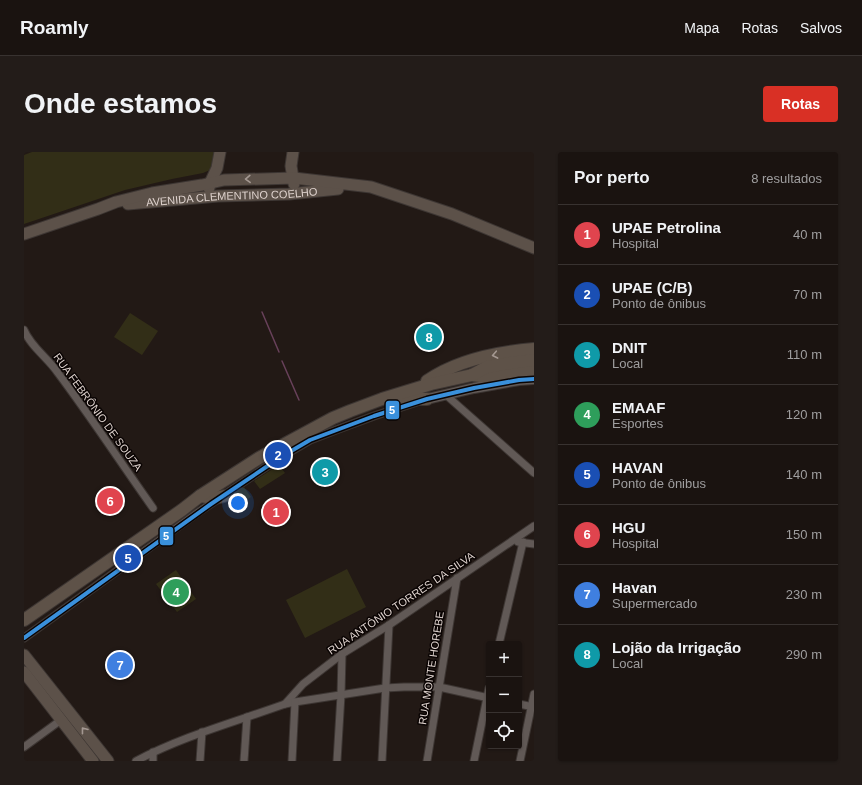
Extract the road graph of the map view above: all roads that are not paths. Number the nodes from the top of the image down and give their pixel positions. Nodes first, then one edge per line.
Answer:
1 (220, 152) edge
2 (293, 152) edge
3 (294, 178) junction
4 (210, 183) junction
5 (365, 186) junction
6 (289, 194) junction
7 (218, 196) junction
8 (98, 209) junction
9 (24, 234) edge
10 (534, 248) edge
11 (24, 330) edge
12 (534, 349) edge
13 (534, 360) edge
14 (534, 370) edge
15 (514, 372) junction
16 (534, 378) edge
17 (419, 388) junction
18 (446, 395) junction
19 (382, 399) junction
20 (427, 399) junction
21 (534, 474) edge
22 (200, 496) junction
23 (224, 496) junction
24 (153, 508) dead end
25 (534, 526) edge
26 (512, 541) junction
27 (523, 542) junction
28 (534, 544) edge
29 (457, 578) junction
30 (24, 620) edge
31 (389, 625) junction
32 (24, 638) edge
33 (500, 641) edge
34 (342, 654) junction
35 (24, 655) edge
36 (26, 678) edge
37 (439, 687) junction
38 (386, 688) junction
39 (534, 694) edge
40 (341, 695) junction
41 (486, 698) edge
42 (295, 702) junction
43 (285, 704) junction
44 (522, 705) edge
45 (486, 707) edge
46 (533, 707) edge
47 (247, 717) junction
48 (62, 720) junction
49 (202, 732) junction
50 (24, 747) edge
51 (153, 752) junction
52 (93, 761) edge
53 (108, 761) edge
54 (136, 761) edge
55 (153, 761) edge
56 (200, 761) edge
57 (244, 761) edge
58 (292, 761) edge
59 (337, 761) edge
60 (382, 761) edge
61 (427, 761) edge
62 (474, 761) edge
63 (520, 761) edge

1 - 4 main road
2 - 3 main road
3 -> 4 main road, AVENIDA CLEMENTINO COELHO
3 - 5 main road, AVENIDA CLEMENTINO COELHO
3 - 6 main road
4 - 7 main road
4 - 8 main road, AVENIDA CLEMENTINO COELHO
5 - 6 main road, AVENIDA CLEMENTINO COELHO
5 - 10 main road, AVENIDA CLEMENTINO COELHO
6 - 7 main road, AVENIDA CLEMENTINO COELHO
7 - 8 main road, AVENIDA CLEMENTINO COELHO
8 - 9 main road, AVENIDA CLEMENTINO COELHO
11 - 24 street, RUA FEBRÔNIO DE SOUZA
12 -> 17 highway
13 - 15 highway
14 - 15 highway
15 - 16 highway
15 - 17 highway
15 - 18 main road
17 - 19 highway
18 - 20 main road
18 - 21 street
19 - 20 highway
19 - 22 highway
20 - 23 street
22 - 23 highway
22 - 30 highway
23 - 32 street
25 - 26 street, RUA ANTÔNIO TORRES DA SILVA
26 - 27 street
26 - 29 street, RUA ANTÔNIO TORRES DA SILVA
27 - 28 street
27 - 33 street
29 - 31 street, RUA ANTÔNIO TORRES DA SILVA
29 - 37 street, RUA MONTE HOREBE
31 - 34 street, RUA ANTÔNIO TORRES DA SILVA
31 - 38 street
34 - 40 street
34 - 43 street, RUA ANTÔNIO TORRES DA SILVA
53 -> 35 main road
36 - 48 main road
37 - 38 street
37 - 41 street
37 - 61 street, RUA MONTE HOREBE
38 - 40 street
38 - 60 street
39 - 46 street
40 - 42 street
40 - 59 street
42 - 43 street
42 - 58 street
43 - 47 street
44 - 46 street
45 - 62 street
46 - 63 street
47 - 49 street
47 - 57 street
48 - 50 street
48 - 52 main road
49 - 51 street
49 - 56 street
51 - 54 street
51 - 55 street

